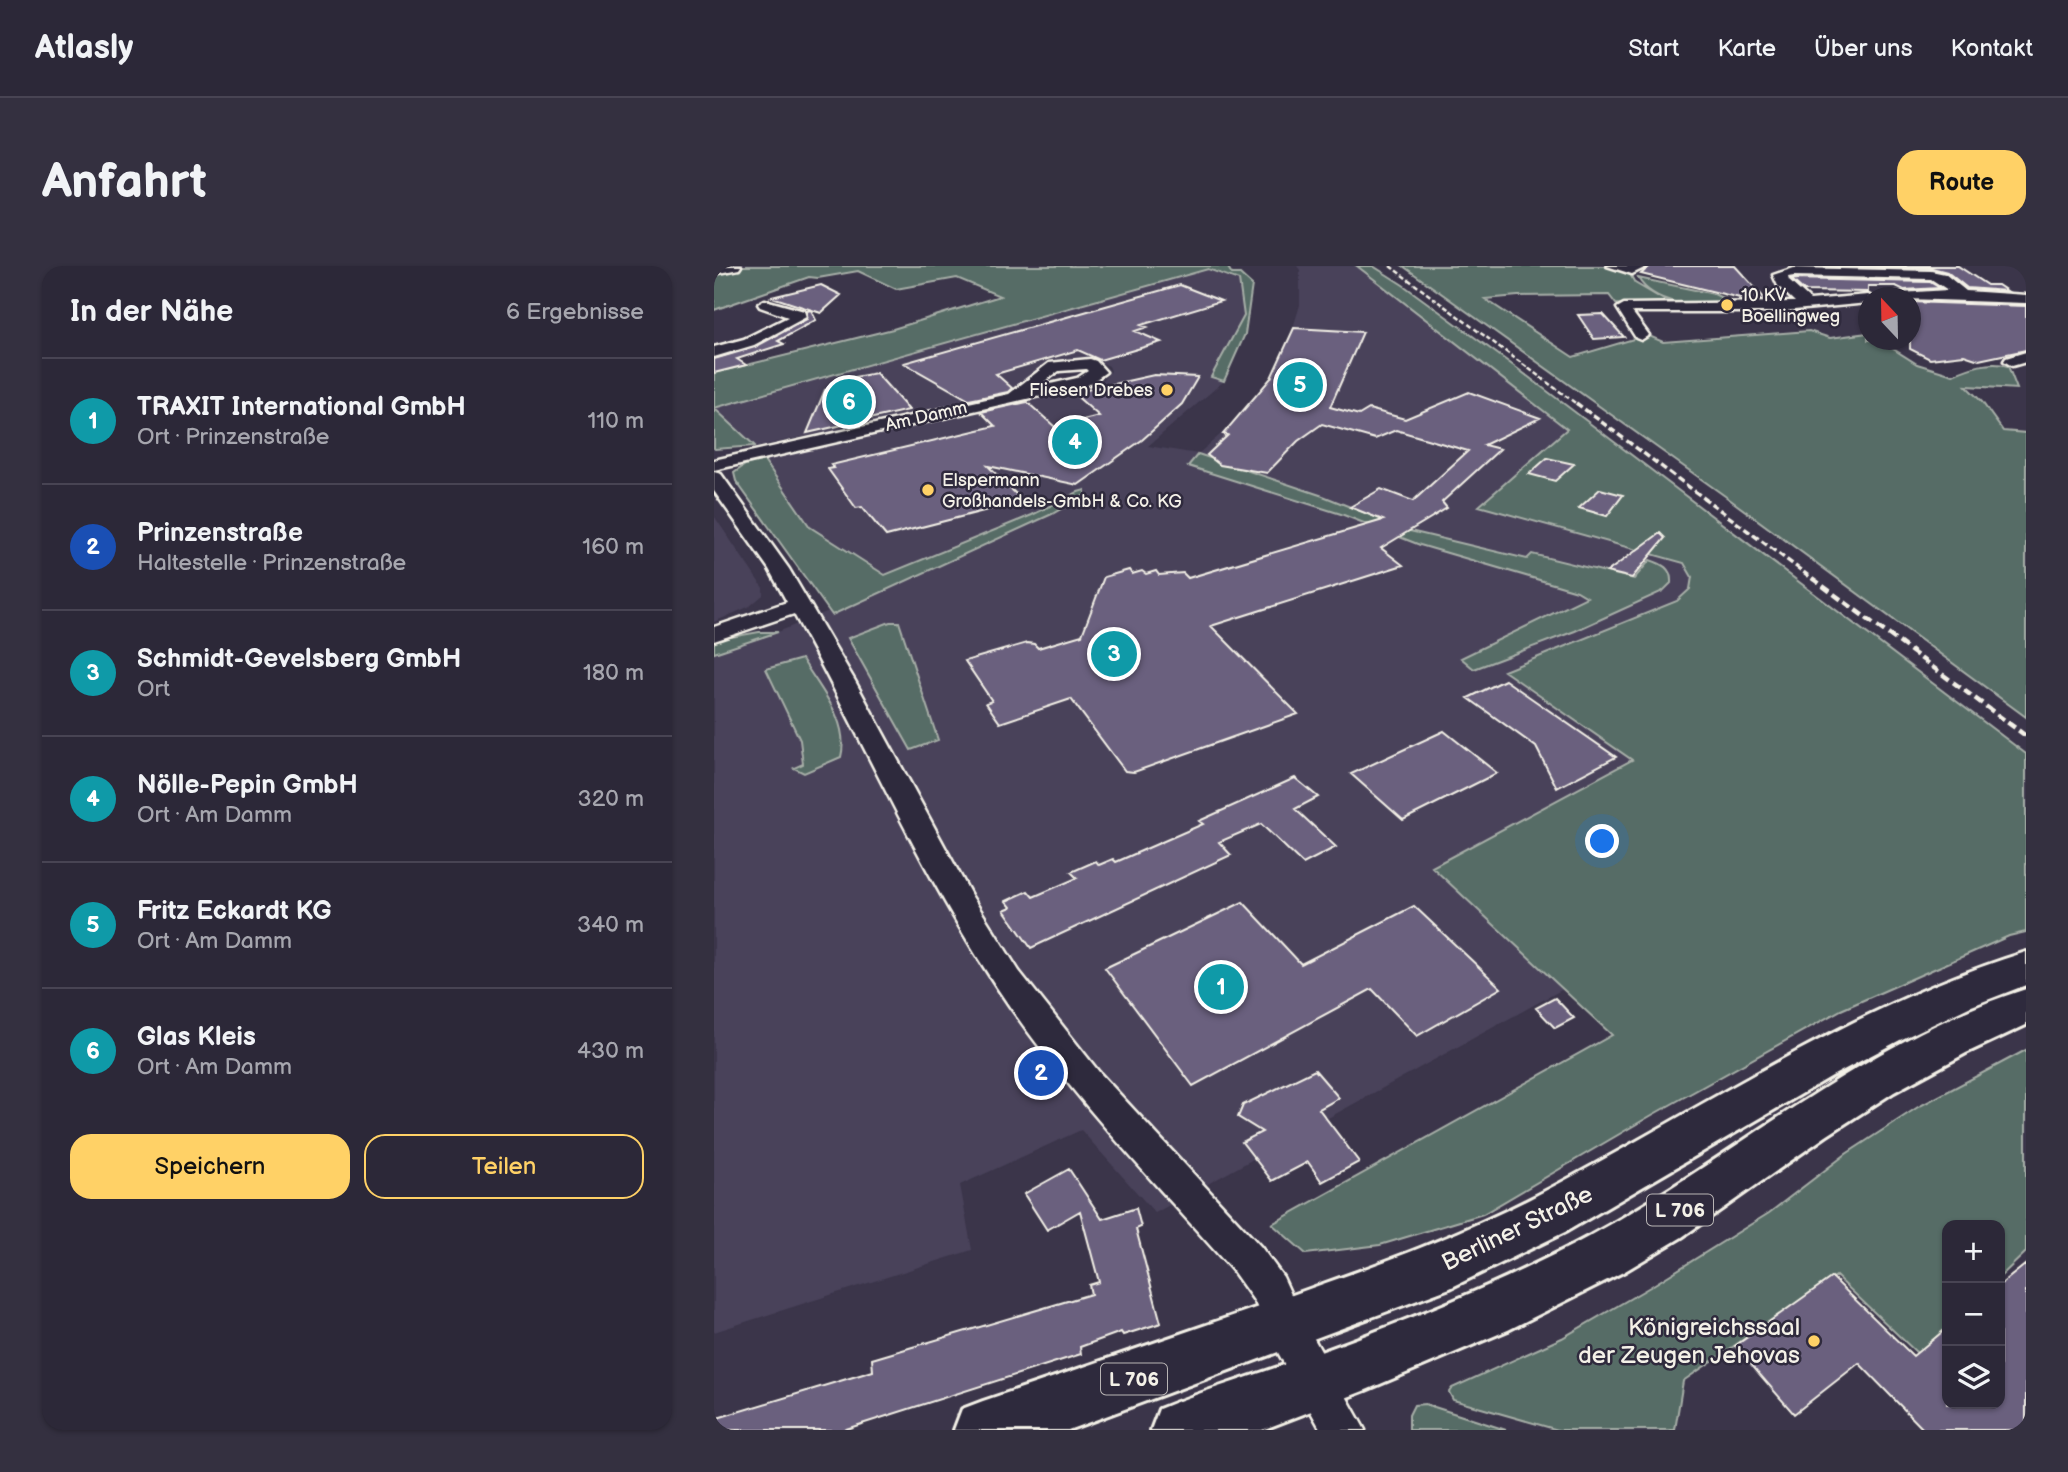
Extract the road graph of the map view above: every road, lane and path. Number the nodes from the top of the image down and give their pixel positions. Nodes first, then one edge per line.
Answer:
1 (734, 266) edge
2 (1614, 266) edge
3 (1641, 266) edge
4 (714, 270) edge
5 (1962, 295) junction
6 (1921, 297) edge
7 (2026, 299) edge
8 (1858, 300) edge
9 (765, 304) dead end
10 (1808, 304) junction
11 (1641, 335) dead end
12 (714, 352) edge
13 (1016, 395) dead end
14 (714, 464) edge
15 (714, 478) edge
16 (810, 626) junction
17 (714, 634) edge
18 (2026, 968) edge
19 (2026, 1006) edge
20 (1284, 1324) junction
21 (1317, 1381) junction
22 (983, 1430) edge
23 (1180, 1430) edge
24 (1345, 1430) edge

1 - 4 street
2 - 3 street
5 - 6 street
5 - 7 street
5 - 10 street
8 - 10 street
9 - 12 street
10 - 11 street
13 - 14 street, Am Damm
15 - 16 street
16 - 17 street
16 - 20 street
18 - 20 main road, Berliner Straße / L 706
19 - 21 main road, L 706
20 - 21 street
20 - 22 main road, Berliner Straße / L 706
21 - 23 main road, L 706
21 - 24 street

